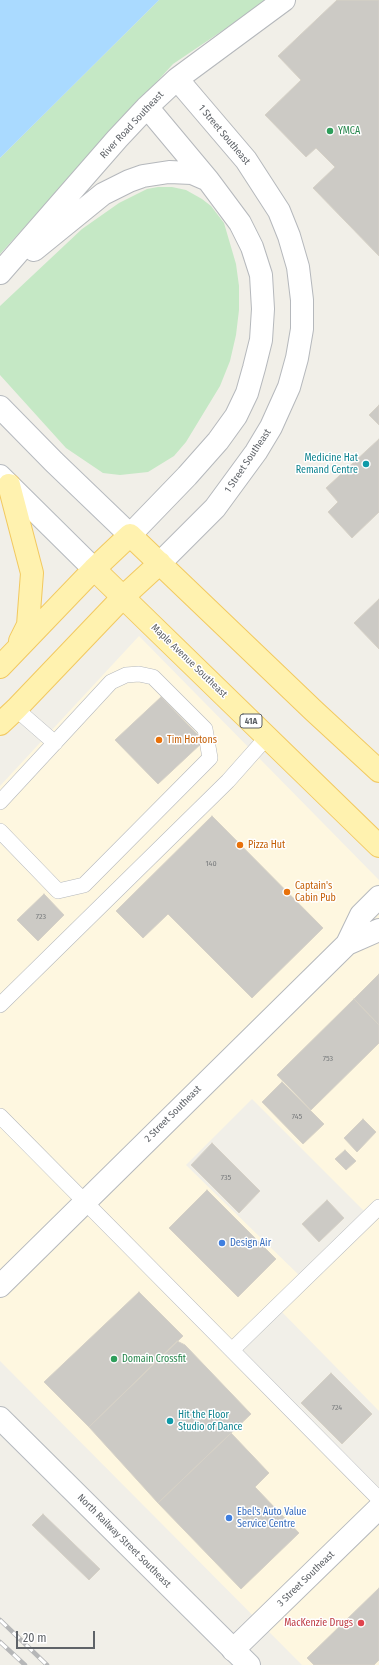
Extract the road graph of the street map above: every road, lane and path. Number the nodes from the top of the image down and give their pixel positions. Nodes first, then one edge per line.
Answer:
1 (284, 0) edge
2 (176, 78) junction
3 (147, 107) junction
4 (208, 180) junction
5 (0, 273) edge
6 (0, 278) edge
7 (0, 408) edge
8 (4, 481) edge
9 (130, 535) junction
10 (160, 563) junction
11 (94, 569) junction
12 (123, 596) junction
13 (6, 661) edge
14 (16, 709) junction
15 (0, 724) edge
16 (267, 736) junction
17 (55, 743) junction
18 (379, 771) edge
19 (0, 802) edge
20 (0, 831) edge
21 (379, 846) edge
22 (379, 897) edge
23 (379, 930) edge
24 (347, 944) junction
25 (0, 1005) edge
26 (0, 1116) edge
27 (84, 1202) junction
28 (379, 1207) edge
29 (0, 1286) edge
30 (232, 1350) junction
31 (0, 1418) edge
32 (379, 1499) edge
33 (379, 1508) edge
34 (233, 1650) junction
35 (249, 1665) edge

1 - 2 street, River Road Southeast
2 - 3 street, River Road Southeast
2 - 10 street, 1 Street Southeast
3 - 4 street
3 - 5 street, River Road Southeast
4 - 6 street
4 - 9 street
7 - 9 street
8 - 11 street, Maple Avenue Southeast
8 - 13 main road
9 - 10 main road
9 - 11 main road
10 - 12 main road, 1 Street Southeast
10 - 18 main road
11 - 12 main road, Maple Avenue Southeast / 41A
11 - 13 main road
12 - 14 main road, 1 Street Southeast
12 - 16 main road, Maple Avenue Southeast / 41A
14 - 15 main road, 1 Street Southeast
14 - 17 lane
16 - 21 main road, Maple Avenue Southeast / 41A
16 - 25 lane
17 - 19 lane
17 - 20 lane
22 - 24 street, 2 Street Southeast
23 - 24 street, 2 Street Southeast
24 - 27 street, 2 Street Southeast
26 - 27 lane
27 - 29 street, 2 Street Southeast
27 - 30 lane
28 - 30 lane
30 - 32 lane
31 - 34 street, North Railway Street Southeast
33 - 34 street, 3 Street Southeast
34 - 35 street, North Railway Street Southeast

